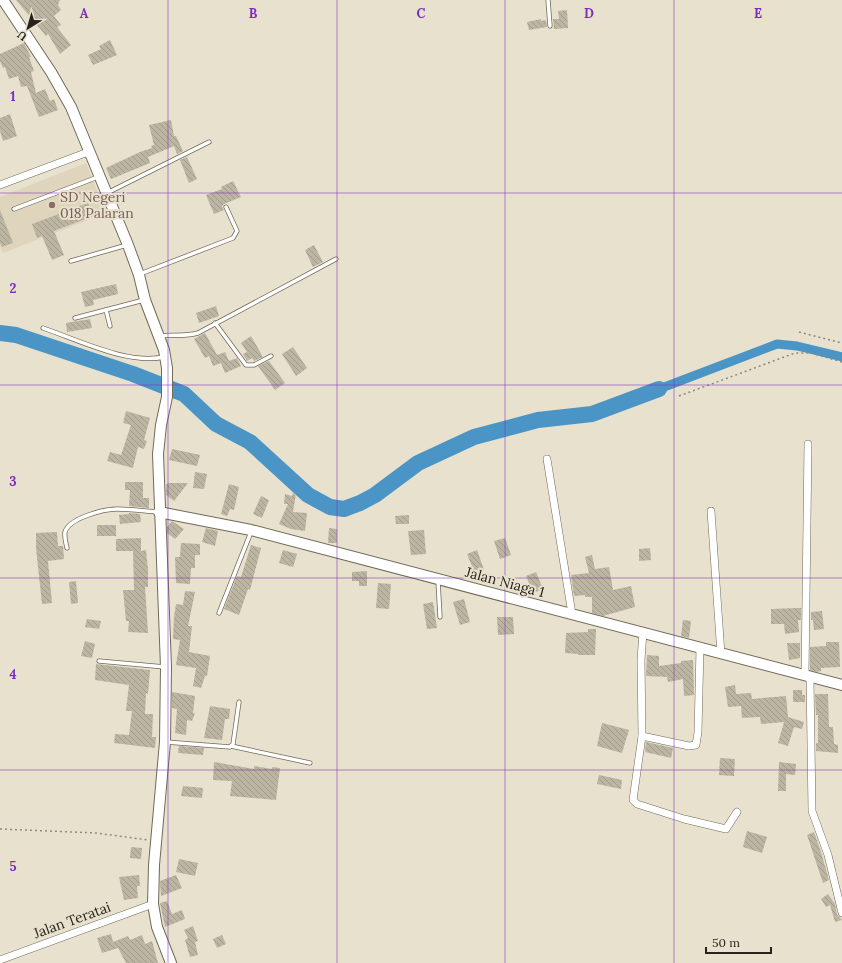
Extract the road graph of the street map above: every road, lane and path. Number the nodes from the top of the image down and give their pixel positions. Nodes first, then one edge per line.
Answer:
1 (3, 0) edge
2 (548, 0) edge
3 (550, 26) dead end
4 (209, 142) dead end
5 (88, 152) junction
6 (99, 176) junction
7 (0, 185) edge
8 (106, 193) junction
9 (226, 207) dead end
10 (14, 209) dead end
11 (128, 245) junction
12 (336, 259) dead end
13 (71, 261) dead end
14 (139, 275) junction
15 (145, 300) junction
16 (106, 310) junction
17 (75, 318) dead end
18 (215, 323) junction
19 (110, 326) dead end
20 (43, 328) dead end
21 (798, 332) dead end
22 (158, 336) junction
23 (842, 342) edge
24 (271, 356) dead end
25 (166, 357) junction
26 (842, 362) edge
27 (679, 396) dead end
28 (808, 444) dead end
29 (547, 459) dead end
30 (711, 511) dead end
31 (159, 512) junction
32 (251, 530) junction
33 (67, 548) dead end
34 (437, 578) junction
35 (219, 613) dead end
36 (572, 614) junction
37 (440, 617) dead end
38 (643, 632) junction
39 (700, 648) junction
40 (721, 654) junction
41 (99, 661) dead end
42 (166, 667) junction
43 (807, 676) junction
44 (842, 685) edge
45 (239, 702) dead end
46 (642, 736) junction
47 (165, 742) junction
48 (231, 746) junction
49 (310, 763) dead end
50 (737, 812) dead end
51 (0, 829) edge
52 (157, 841) junction
53 (153, 904) junction
54 (842, 913) edge
55 (0, 960) edge
56 (171, 963) edge

1 - 5 street
2 - 3 lane
4 - 8 lane
5 - 6 street
5 - 7 street
6 - 8 street
6 - 10 lane
8 - 11 street
9 - 14 lane
11 - 13 lane
11 - 14 street
12 - 18 lane
14 - 15 street
15 - 16 lane
15 - 22 street
16 - 17 lane
16 - 19 lane
18 - 22 lane
18 - 24 lane
20 - 25 lane
21 - 23 path
22 - 25 street
25 - 31 street
26 - 27 path
28 - 43 street
29 - 36 street
30 - 40 street
31 - 32 street, Jalan Niaga 1
31 - 33 lane
31 - 42 street
32 - 34 street, Jalan Niaga 1
32 - 35 lane
34 - 36 street, Jalan Niaga 1
34 - 37 lane
36 - 38 street, Jalan Niaga 1
38 - 39 street, Jalan Niaga 1
38 - 46 street
39 - 40 street, Jalan Niaga 1
39 - 46 street
40 - 43 street, Jalan Niaga 1
41 - 42 lane
42 - 47 street
43 - 44 street, Jalan Niaga 1
43 - 54 street
45 - 48 lane
46 - 50 street
47 - 48 lane
47 - 52 street
48 - 49 lane
51 - 52 path
52 - 53 street
53 - 55 street, Jalan Teratai
53 - 56 street

